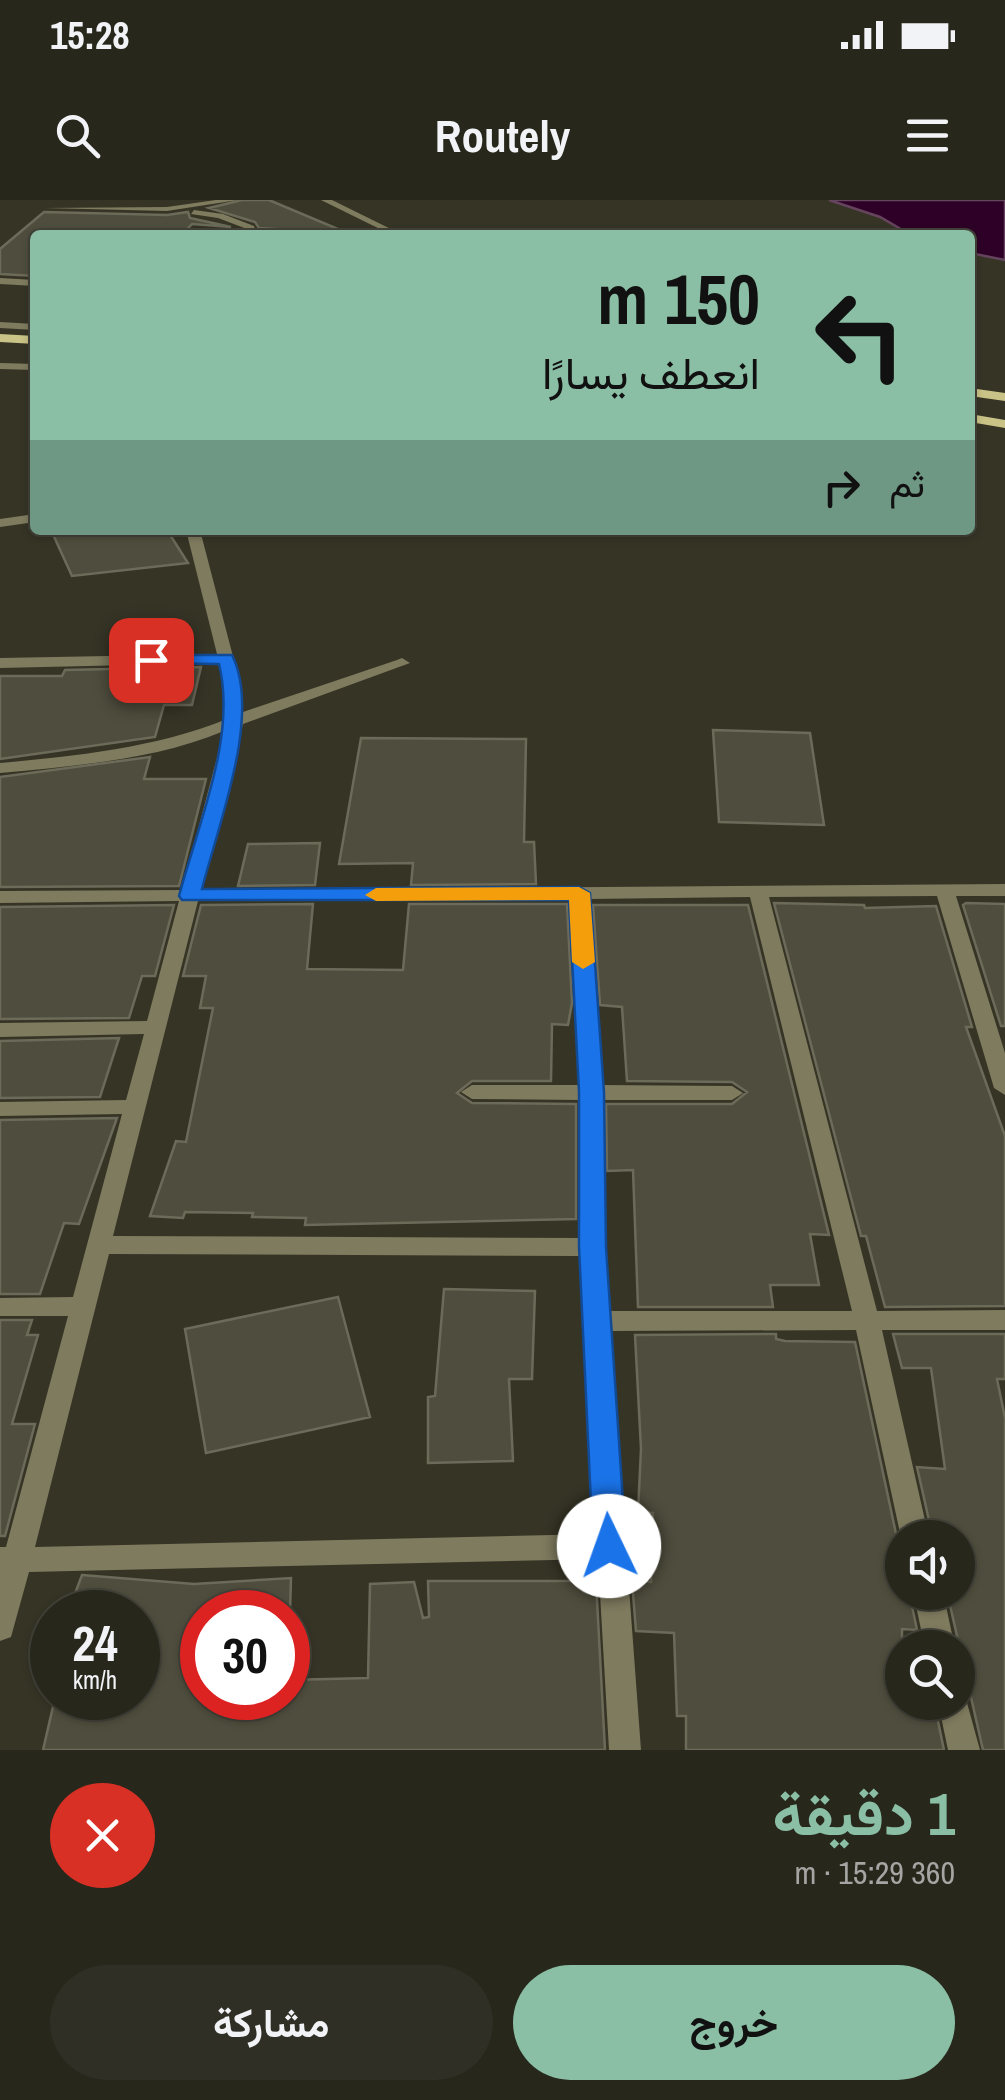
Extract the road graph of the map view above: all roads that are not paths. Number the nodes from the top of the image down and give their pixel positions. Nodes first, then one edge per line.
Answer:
1 (234, 200) edge
2 (325, 200) edge
3 (48, 208) dead end
4 (167, 208) junction
5 (252, 230) edge
6 (388, 230) edge
7 (0, 282) edge
8 (30, 283) edge
9 (0, 326) edge
10 (30, 327) edge
11 (0, 338) edge
12 (30, 340) edge
13 (0, 350) edge
14 (30, 351) edge
15 (0, 366) edge
16 (30, 367) edge
17 (975, 379) edge
18 (1005, 383) edge
19 (975, 393) edge
20 (1005, 397) edge
21 (975, 406) edge
22 (1005, 410) edge
23 (975, 419) edge
24 (1005, 424) edge
25 (30, 519) edge
26 (0, 523) edge
27 (194, 535) edge
28 (226, 658) junction
29 (0, 662) edge
30 (402, 663) dead end
31 (235, 722) junction
32 (0, 768) edge
33 (1005, 890) edge
34 (944, 891) junction
35 (758, 892) junction
36 (579, 893) junction
37 (190, 896) junction
38 (0, 897) edge
39 (156, 1027) junction
40 (0, 1030) edge
41 (1004, 1085) edge
42 (472, 1092) dead end
43 (592, 1092) junction
44 (732, 1092) dead end
45 (135, 1108) junction
46 (0, 1109) edge
47 (99, 1245) junction
48 (592, 1247) junction
49 (84, 1306) junction
50 (0, 1307) edge
51 (1005, 1320) edge
52 (596, 1321) junction
53 (867, 1321) junction
54 (912, 1520) edge
55 (609, 1546) junction
56 (9, 1560) edge
57 (0, 1626) edge
58 (957, 1720) edge
59 (625, 1750) edge
60 (964, 1750) edge

1 - 4 street
2 - 6 street
3 - 4 street
4 - 5 street
7 - 8 street
9 - 10 street
11 - 12 main road
13 - 14 main road
15 - 16 street
17 - 18 main road
19 - 20 main road
21 - 22 main road
23 - 24 main road
25 - 26 street
27 - 28 street
28 - 29 street
28 - 31 street
30 - 31 street
31 - 32 street
31 - 37 street
33 - 34 street
34 - 35 street
34 - 41 street
35 - 36 street
35 - 53 street
36 - 37 street
36 - 43 street
37 - 38 street
37 - 39 street
39 - 40 street
39 - 45 street
42 - 43 street
43 - 44 street
43 - 48 street
45 - 46 street
45 - 47 street
47 - 48 street
47 - 49 street
48 - 52 street
49 - 50 street
49 - 56 street
51 - 53 street
52 - 53 street
52 - 55 street
53 - 54 street
55 - 56 street
55 - 59 street
56 - 57 street
58 - 60 street

